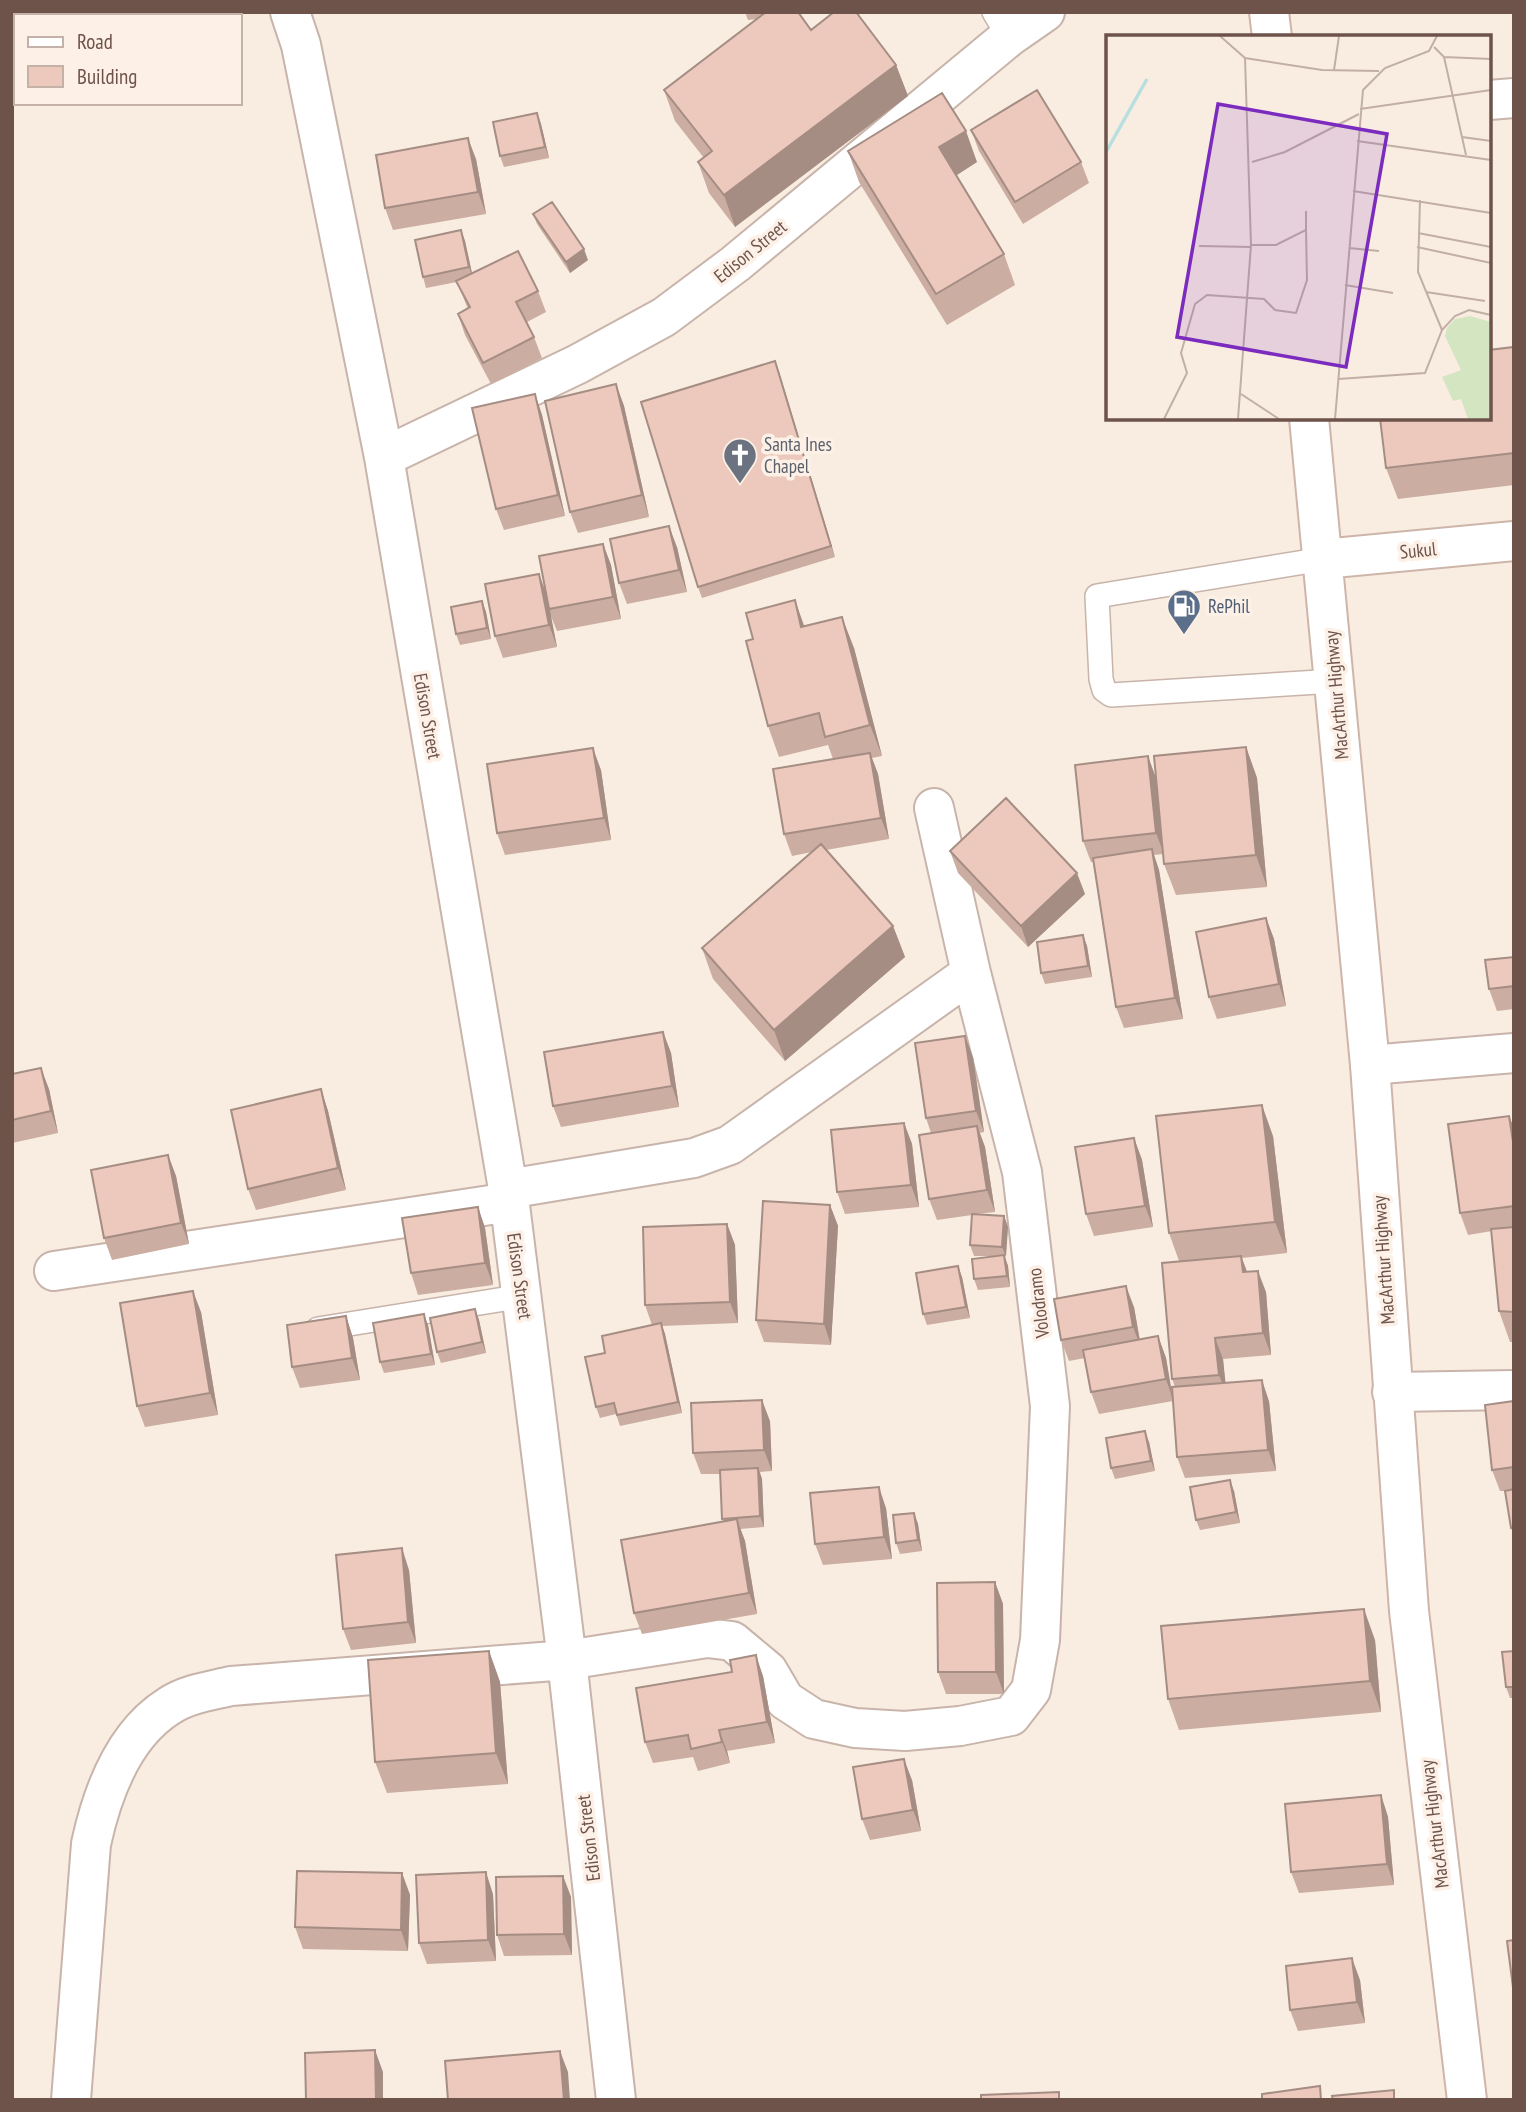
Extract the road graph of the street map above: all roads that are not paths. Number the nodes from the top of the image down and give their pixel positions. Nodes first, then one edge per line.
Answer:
1 (290, 12) edge
2 (1045, 12) edge
3 (1269, 12) edge
4 (1001, 24) edge
5 (1272, 35) edge
6 (1514, 98) edge
7 (1491, 100) edge
8 (1309, 420) edge
9 (384, 457) junction
10 (1514, 541) edge
11 (1323, 559) junction
12 (1335, 681) junction
13 (934, 808) dead end
14 (971, 973) junction
15 (1514, 1053) edge
16 (1370, 1065) junction
17 (509, 1195) junction
18 (54, 1271) dead end
19 (523, 1296) junction
20 (315, 1329) edge
21 (1514, 1390) edge
22 (1392, 1392) junction
23 (567, 1660) junction
24 (71, 2100) edge
25 (615, 2100) edge
26 (1467, 2100) edge

1 - 9 street, Edison Street
2 - 4 street, Edison Street
3 - 5 street
4 - 9 street, Edison Street
6 - 7 street
8 - 11 street, MacArthur Highway
9 - 17 street, Edison Street
10 - 11 street, Sukul
11 - 12 street, MacArthur Highway
11 - 12 lane
12 - 16 street, MacArthur Highway
13 - 14 street, Volodramo
14 - 17 street
14 - 23 street, Volodramo
15 - 16 street
16 - 22 street, MacArthur Highway
17 - 18 street
17 - 19 street, Edison Street
19 - 20 lane
19 - 23 street, Edison Street
21 - 22 street
22 - 26 street, MacArthur Highway
23 - 24 street, Volodramo
23 - 25 street, Edison Street

